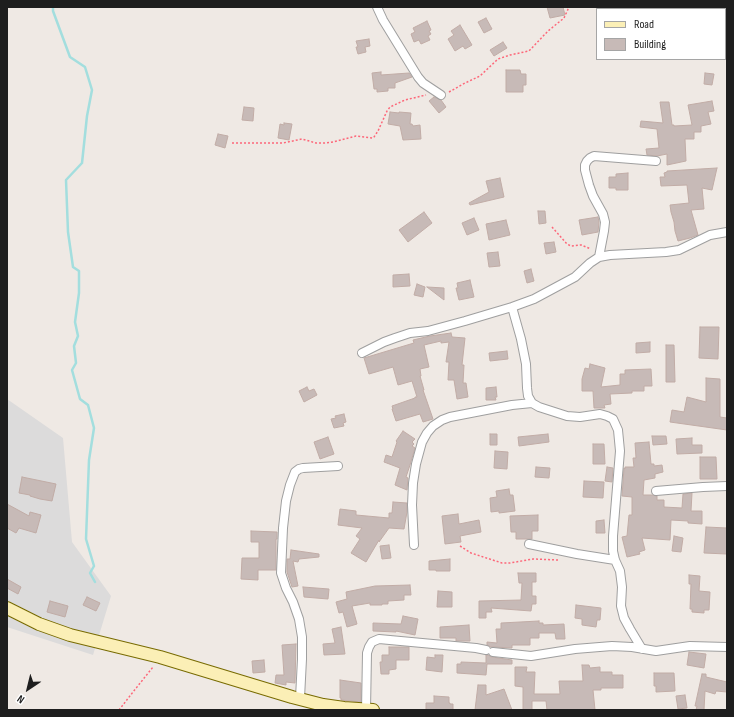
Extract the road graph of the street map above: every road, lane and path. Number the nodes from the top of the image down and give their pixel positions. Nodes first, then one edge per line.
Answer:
1 (377, 7) edge
2 (569, 7) edge
3 (441, 94) junction
4 (232, 142) dead end
5 (656, 161) dead end
6 (552, 227) dead end
7 (727, 232) edge
8 (599, 255) junction
9 (512, 307) junction
10 (362, 353) dead end
11 (532, 403) junction
12 (338, 466) dead end
13 (727, 486) edge
14 (656, 491) dead end
15 (529, 544) dead end
16 (414, 545) dead end
17 (460, 546) dead end
18 (561, 560) dead end
19 (615, 560) junction
20 (7, 608) edge
21 (727, 648) edge
22 (642, 649) junction
23 (160, 657) junction
24 (300, 698) junction
25 (119, 710) edge
26 (366, 710) edge
27 (373, 710) edge

1 - 3 street
2 - 3 path
3 - 4 path
5 - 8 street
6 - 8 path
7 - 8 street
8 - 9 street
9 - 10 street
9 - 11 street
11 - 16 street
11 - 19 street
12 - 24 street
13 - 14 street
15 - 19 street
17 - 18 path
19 - 22 street
20 - 23 street
21 - 22 street
22 - 26 street
23 - 24 street
23 - 25 path
24 - 26 street
26 - 27 street

